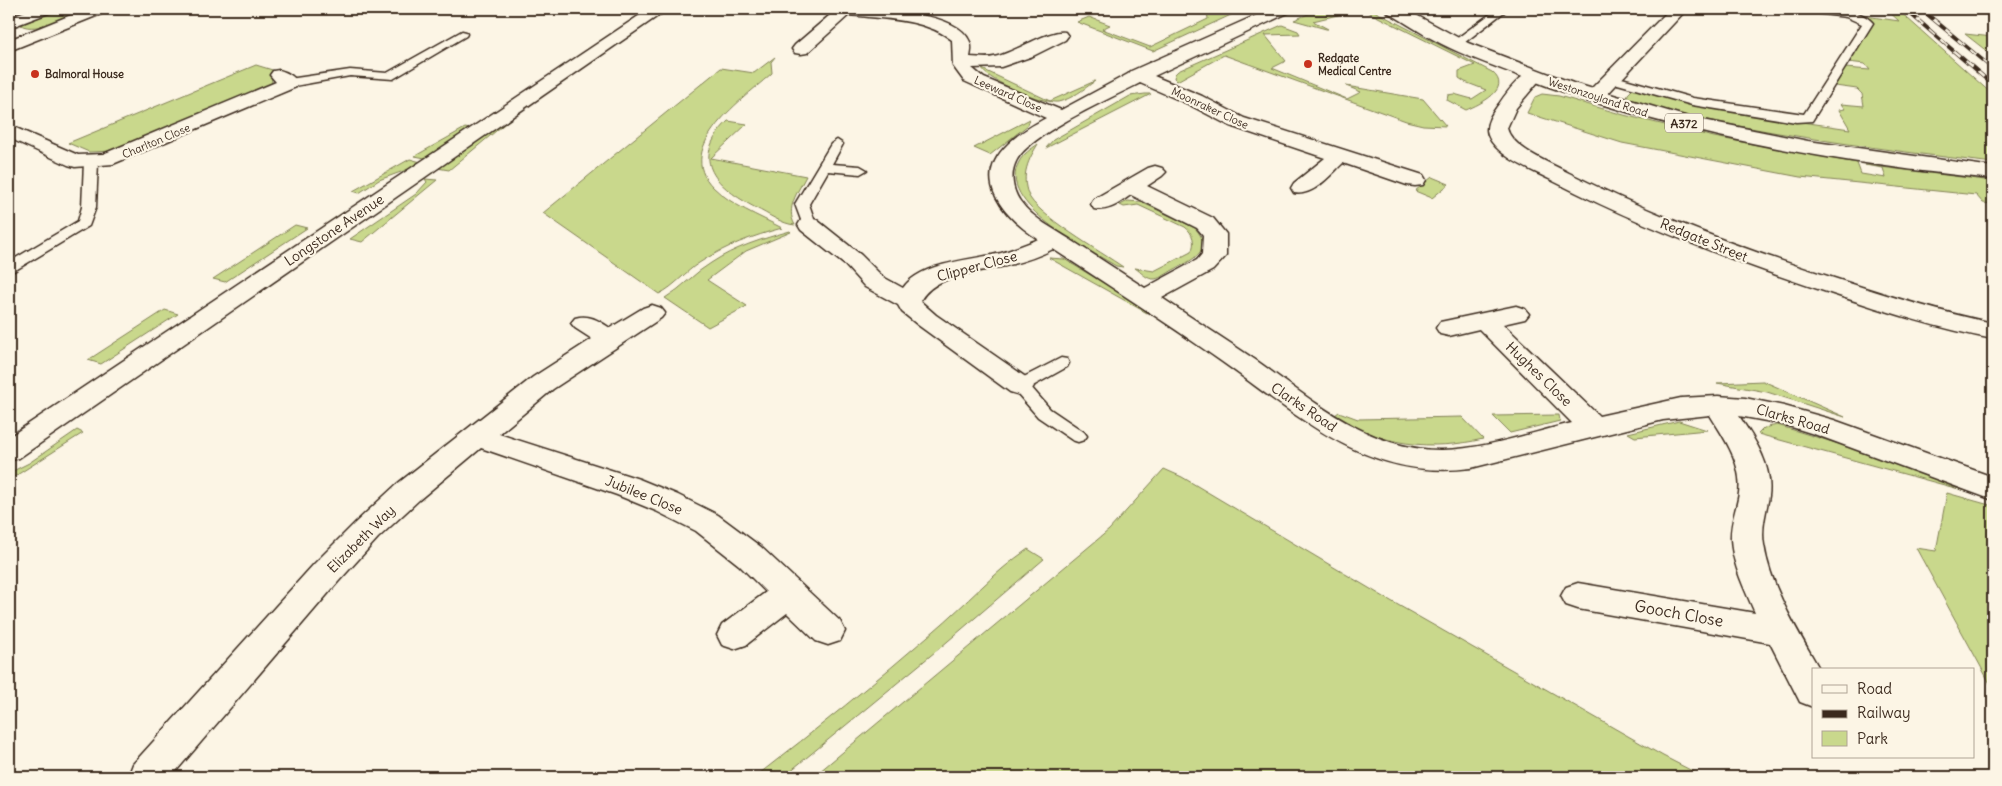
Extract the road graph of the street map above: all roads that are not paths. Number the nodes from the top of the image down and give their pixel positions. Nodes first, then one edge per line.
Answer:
1 (45, 9) edge
2 (100, 9) edge
3 (660, 9) edge
4 (1284, 9) edge
5 (1393, 9) edge
6 (1503, 9) edge
7 (1679, 9) edge
8 (1806, 9) edge
9 (846, 10) edge
10 (9, 23) edge
11 (9, 33) edge
12 (462, 34) dead end
13 (1059, 36) dead end
14 (31, 37) junction
15 (1456, 44) junction
16 (9, 46) edge
17 (801, 49) dead end
18 (961, 62) junction
19 (1137, 75) junction
20 (1534, 76) junction
21 (284, 79) joint
22 (1611, 79) junction
23 (1594, 97) junction
24 (1062, 117) junction
25 (9, 131) edge
26 (837, 144) dead end
27 (1340, 155) junction
28 (91, 162) junction
29 (825, 167) junction
30 (860, 170) dead end
31 (1155, 172) dead end
32 (1993, 173) edge
33 (1415, 180) dead end
34 (1131, 187) junction
35 (1302, 188) dead end
36 (1102, 204) dead end
37 (809, 225) joint
38 (1056, 240) junction
39 (9, 268) edge
40 (1144, 298) junction
41 (908, 302) junction
42 (652, 313) dead end
43 (1516, 314) dead end
44 (1485, 321) junction
45 (1449, 328) dead end
46 (1993, 331) edge
47 (1061, 363) dead end
48 (1020, 386) junction
49 (1718, 405) junction
50 (1593, 427) junction
51 (1078, 436) dead end
52 (478, 437) junction
53 (9, 451) edge
54 (1993, 489) edge
55 (787, 594) junction
56 (1578, 596) dead end
57 (828, 631) dead end
58 (1780, 631) junction
59 (734, 635) dead end
60 (1812, 689) edge
61 (147, 777) edge

1 - 10 street
2 - 14 street
3 - 53 street, Longstone Avenue
4 - 19 street, Clarks Road
5 - 15 street, Westonzoyland Road / A372
6 - 15 lane
7 - 22 street
8 - 22 lane
9 - 17 street, Leeward Close
9 - 18 street, Leeward Close
11 - 14 street
12 - 21 lane
13 - 18 street, Leeward Close
14 - 16 street
15 - 20 street, Westonzoyland Road / A372
18 - 24 street, Leeward Close
19 - 24 street, Clarks Road
19 - 27 street, Moonraker Close
20 - 23 street, Westonzoyland Road / A372
20 - 46 street, Redgate Street
21 - 28 street, Charlton Close
22 - 23 street
23 - 32 street, Westonzoyland Road / A372
24 - 38 street, Clarks Road
25 - 28 street, Charlton Close
26 - 29 lane
27 - 33 street, Moonraker Close
27 - 35 street
28 - 39 lane
29 - 30 lane
29 - 37 lane
31 - 34 street
34 - 36 street
34 - 40 street
37 - 41 street
38 - 40 street, Clarks Road
38 - 41 street, Clipper Close
40 - 50 street, Clarks Road
41 - 48 street
42 - 52 street, Elizabeth Way
43 - 44 street
44 - 45 street
44 - 50 street, Hughes Close
47 - 48 lane
48 - 51 lane
49 - 50 street, Clarks Road
49 - 54 street, Clarks Road
49 - 58 street
52 - 55 street, Jubilee Close
52 - 61 street, Elizabeth Way
55 - 57 street, Jubilee Close
55 - 59 street
56 - 58 street, Gooch Close
58 - 60 street

